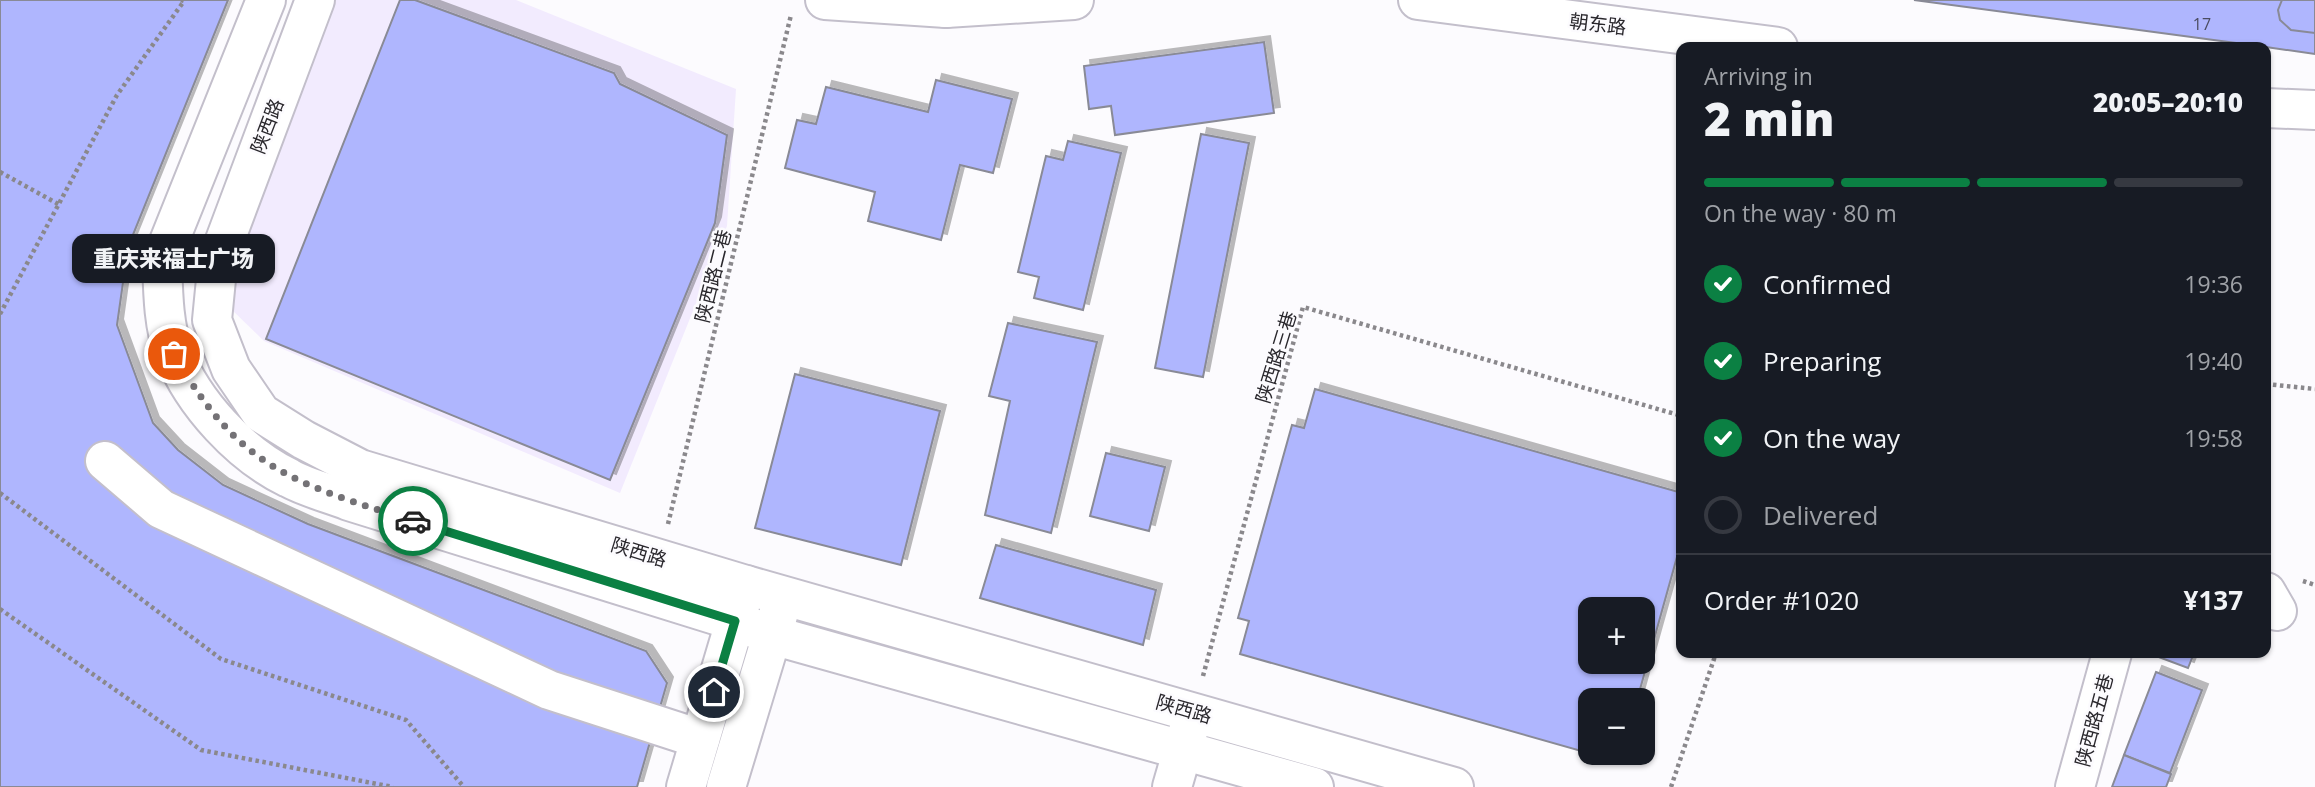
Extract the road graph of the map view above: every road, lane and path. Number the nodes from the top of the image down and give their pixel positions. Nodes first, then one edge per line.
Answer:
1 (181, 0) edge
2 (266, 0) edge
3 (314, 0) edge
4 (1074, 0) edge
5 (1418, 0) edge
6 (946, 3) edge
7 (808, 7) edge
8 (1740, 42) edge
9 (2271, 108) edge
10 (2315, 110) edge
11 (0, 172) edge
12 (60, 205) junction
13 (0, 313) edge
14 (2271, 385) edge
15 (2315, 389) edge
16 (1676, 414) edge
17 (105, 461) dead end
18 (0, 493) edge
19 (659, 559) junction
20 (746, 585) junction
21 (784, 596) junction
22 (0, 609) edge
23 (735, 621) junction
24 (772, 635) junction
25 (1714, 658) edge
26 (2111, 658) edge
27 (1194, 712) junction
28 (700, 739) junction
29 (1183, 748) junction
30 (393, 787) edge
31 (464, 787) edge
32 (686, 787) edge
33 (726, 787) edge
34 (1172, 787) edge
35 (1314, 787) edge
36 (1454, 787) edge
37 (1671, 787) edge
38 (2076, 787) edge

1 - 12 path
2 - 23 street, 陕西路
3 - 19 street, 陕西路
4 - 6 street
5 - 8 street, 朝东路
6 - 7 street
7 - 19 path, 陕西路二巷
9 - 10 street
11 - 12 path
12 - 13 path
14 - 15 path
16 - 27 path, 陕西路三巷
17 - 28 street
18 - 31 path
19 - 20 street, 陕西路
20 - 21 street, 陕西路
20 - 23 street
21 - 24 street
21 - 27 street, 陕西路
22 - 30 path
23 - 24 street, 陕西路
23 - 28 street
24 - 29 street, 陕西路
24 - 33 street
25 - 37 path
26 - 38 street, 陕西路五巷
27 - 29 street
27 - 36 street, 陕西路
28 - 32 street
29 - 34 street
29 - 35 street, 陕西路

